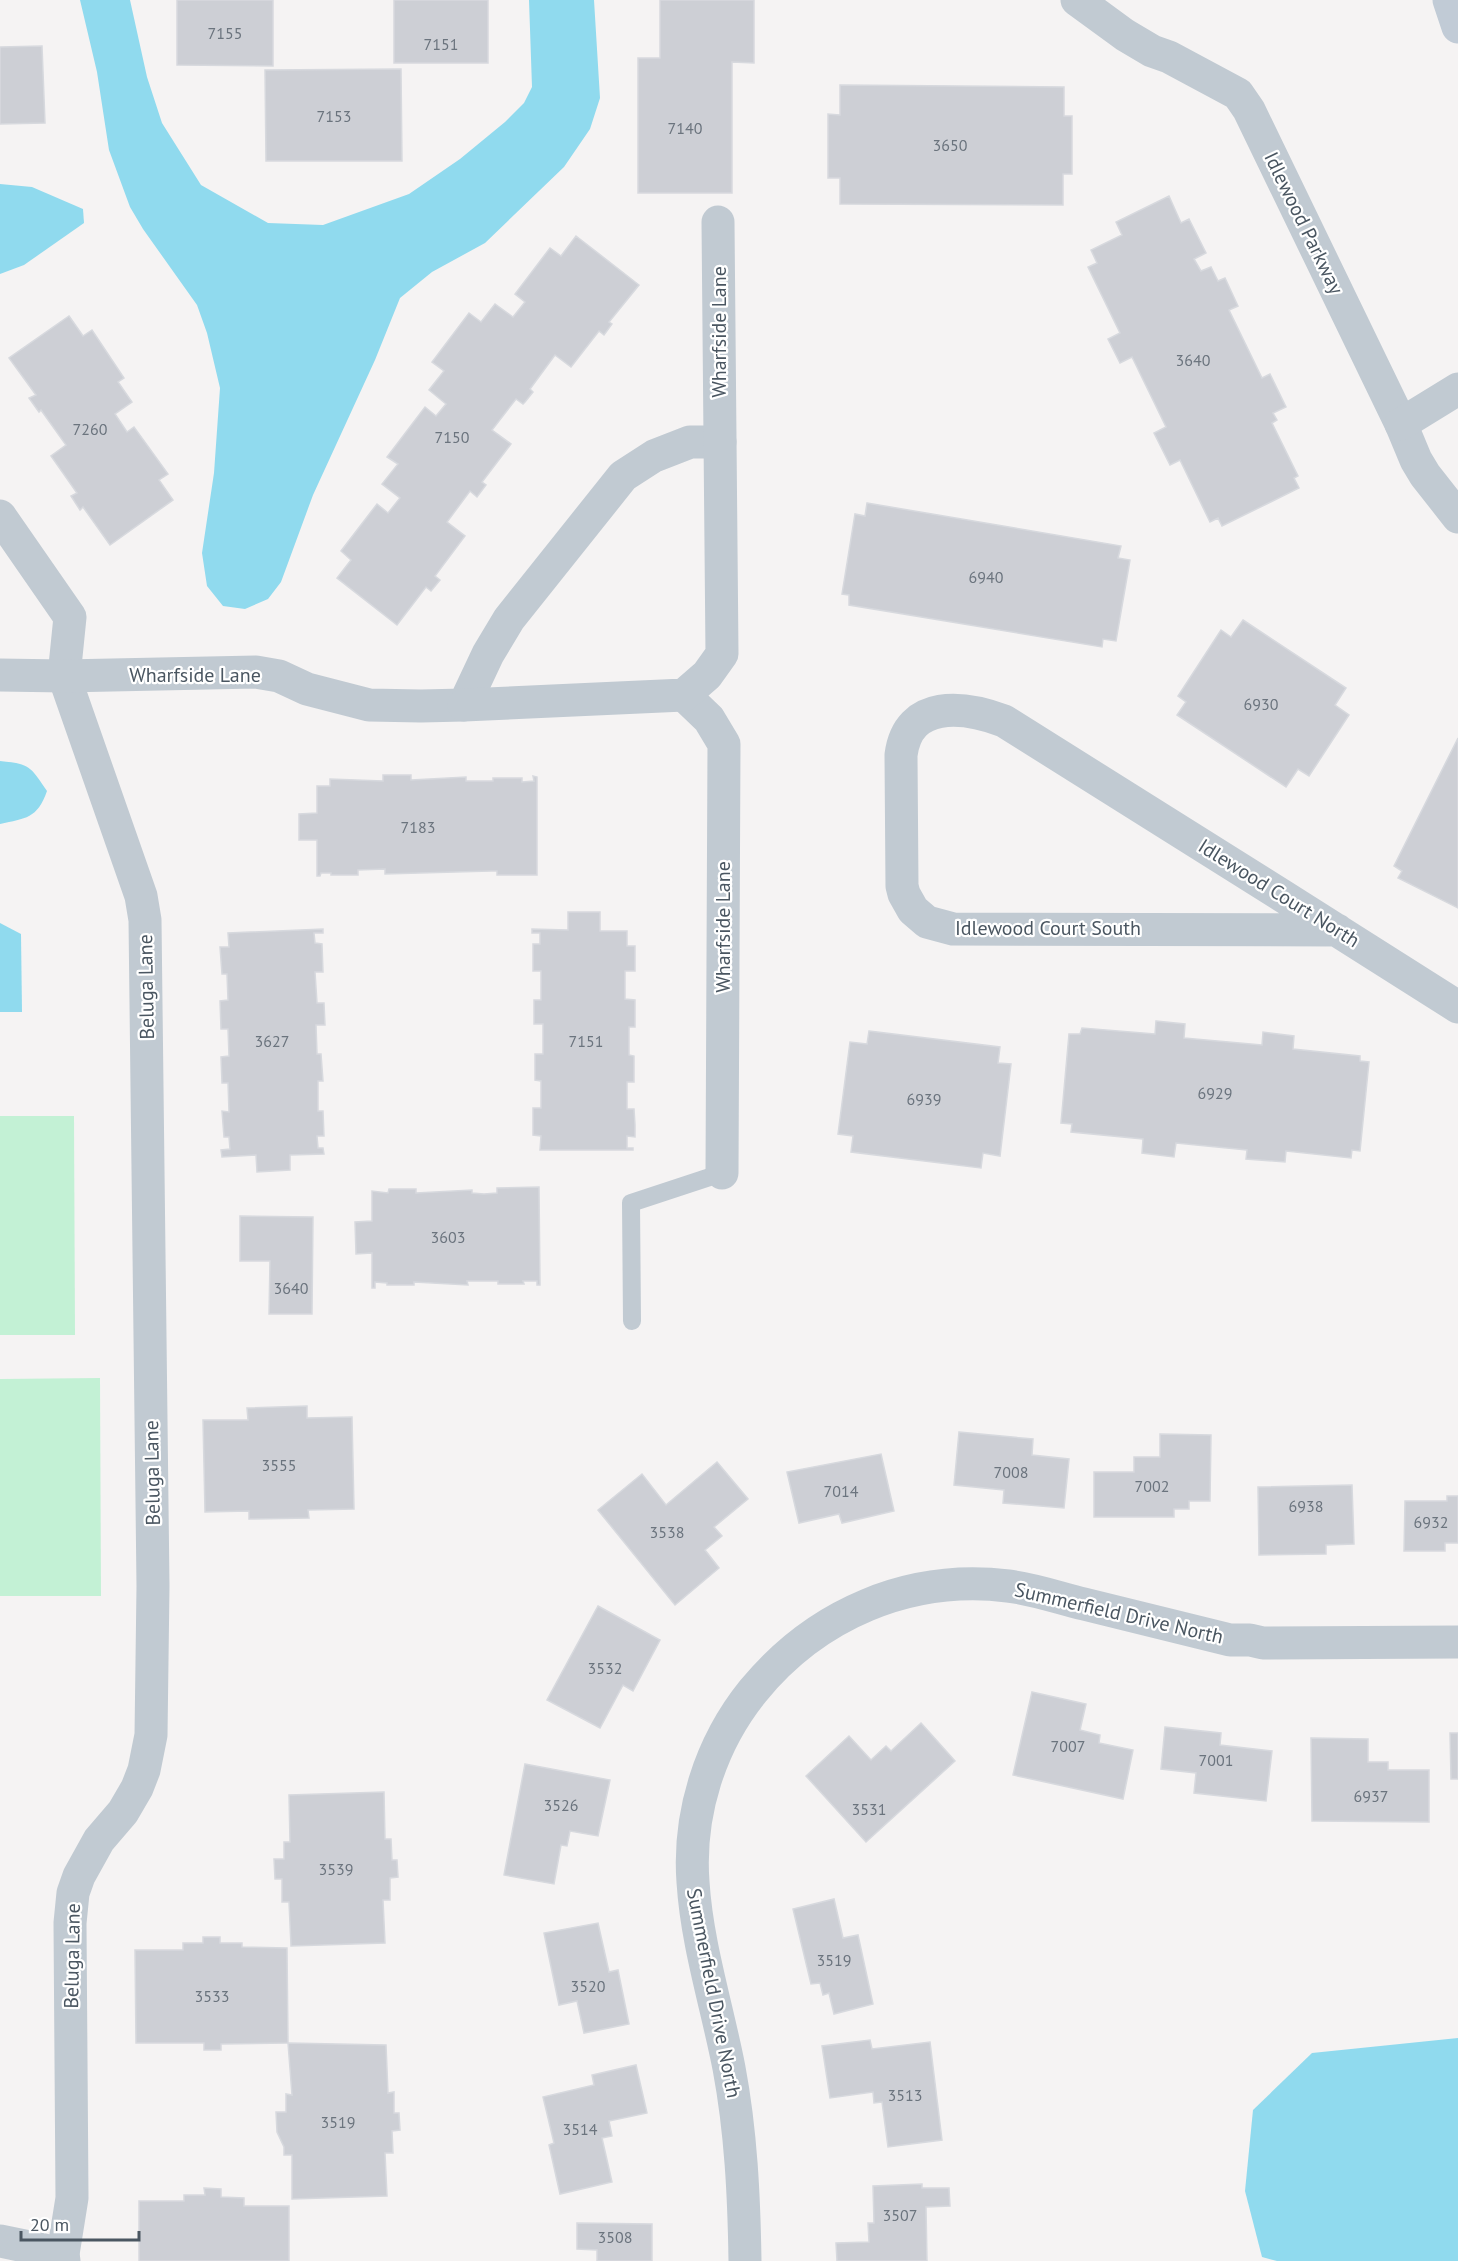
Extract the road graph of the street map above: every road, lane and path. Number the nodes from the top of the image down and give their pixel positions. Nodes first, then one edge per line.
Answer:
1 (1077, 0) edge
2 (1449, 0) edge
3 (1458, 27) edge
4 (718, 222) dead end
5 (1458, 389) edge
6 (1401, 424) junction
7 (720, 442) junction
8 (0, 516) edge
9 (1458, 517) edge
10 (0, 675) edge
11 (64, 676) junction
12 (684, 695) junction
13 (464, 705) junction
14 (1099, 781) joint
15 (1337, 930) junction
16 (1458, 1007) edge
17 (722, 1173) joint
18 (632, 1321) dead end
19 (1458, 1642) edge
20 (0, 2241) edge
21 (64, 2258) edge
22 (745, 2261) edge

1 - 6 street, Idlewood Parkway
2 - 3 street
4 - 7 street, Wharfside Lane
5 - 6 street
6 - 9 street, Idlewood Parkway
7 - 12 street, Wharfside Lane
7 - 13 street
8 - 11 street
10 - 11 street, Wharfside Lane
11 - 13 street, Wharfside Lane
11 - 21 street, Beluga Lane
12 - 13 street, Wharfside Lane
12 - 17 street, Wharfside Lane
14 - 15 street, Idlewood Court North
14 - 15 street, Idlewood Court South
15 - 16 street, Idlewood Court North
17 - 18 lane
19 - 22 street, Summerfield Drive North
20 - 21 street

